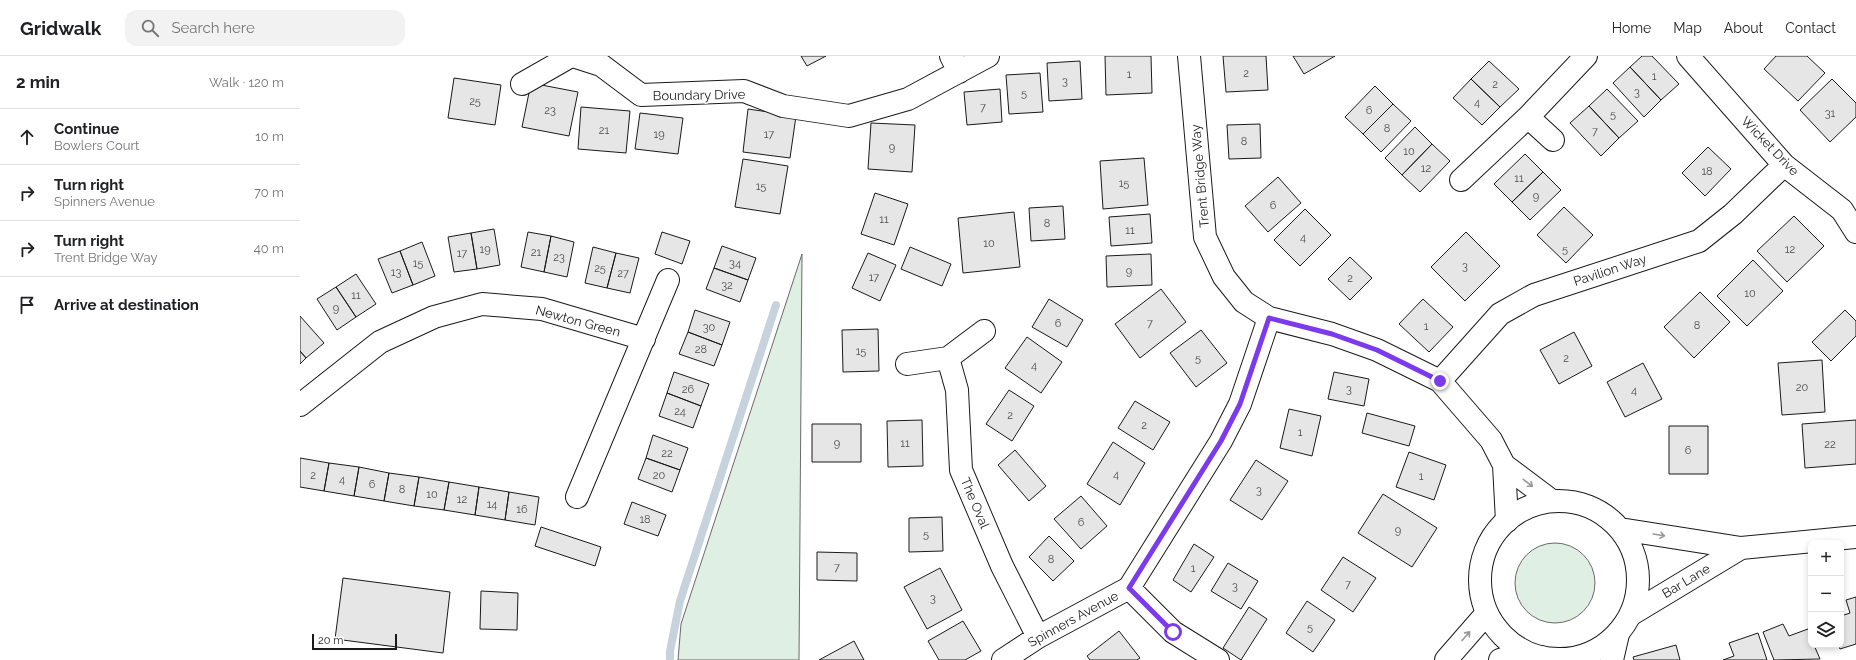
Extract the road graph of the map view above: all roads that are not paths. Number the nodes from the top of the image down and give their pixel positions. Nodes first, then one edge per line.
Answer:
1 (572, 56) edge
2 (988, 56) edge
3 (1189, 56) edge
4 (1586, 56) edge
5 (1688, 56) edge
6 (955, 64) edge
7 (522, 84) dead end
8 (1528, 116) junction
9 (1553, 140) dead end
10 (1784, 165) junction
11 (1460, 180) dead end
12 (1856, 232) edge
13 (668, 280) dead end
14 (1269, 318) junction
15 (984, 331) dead end
16 (644, 338) junction
17 (948, 358) junction
18 (907, 364) dead end
19 (1440, 381) junction
20 (300, 405) edge
21 (1504, 465) junction
22 (577, 497) dead end
23 (1552, 502) junction
24 (1506, 521) junction
25 (1620, 529) junction
26 (1856, 537) edge
27 (1741, 548) junction
28 (1129, 588) junction
29 (1487, 612) junction
30 (1630, 615) junction
31 (1618, 634) junction
32 (1038, 637) junction
33 (1537, 656) edge
34 (1003, 660) edge
35 (1218, 660) edge
36 (1446, 660) edge
37 (1500, 660) edge
38 (1612, 660) edge

1 - 6 street, Boundary Drive
1 - 7 street, Boundary Drive
2 - 6 street, Boundary Drive
3 - 14 street, Trent Bridge Way
4 - 8 street
5 - 10 street, Wicket Drive
8 - 9 street
8 - 11 street
10 - 12 street, Wicket Drive
10 - 19 street, Pavilion Way
13 - 16 street
14 - 19 street, Trent Bridge Way
14 - 28 street, Spinners Avenue
15 - 17 street
16 - 20 street, Newton Green
16 - 22 street
17 - 18 street
17 - 32 street, The Oval
19 - 21 street, Trent Bridge Way
21 -> 23 street, Trent Bridge Way
21 - 24 street, Trent Bridge Way
23 - 24 street
23 - 25 street
24 - 29 street
25 -> 27 street, Bar Lane
25 - 30 street
26 - 27 street, Bar Lane
27 - 30 street, Bar Lane
28 - 32 street, Spinners Avenue
28 - 35 street
29 - 33 street
36 -> 29 street
30 - 31 street
31 - 33 street
31 - 38 street
32 - 34 street, Spinners Avenue
33 - 37 street

